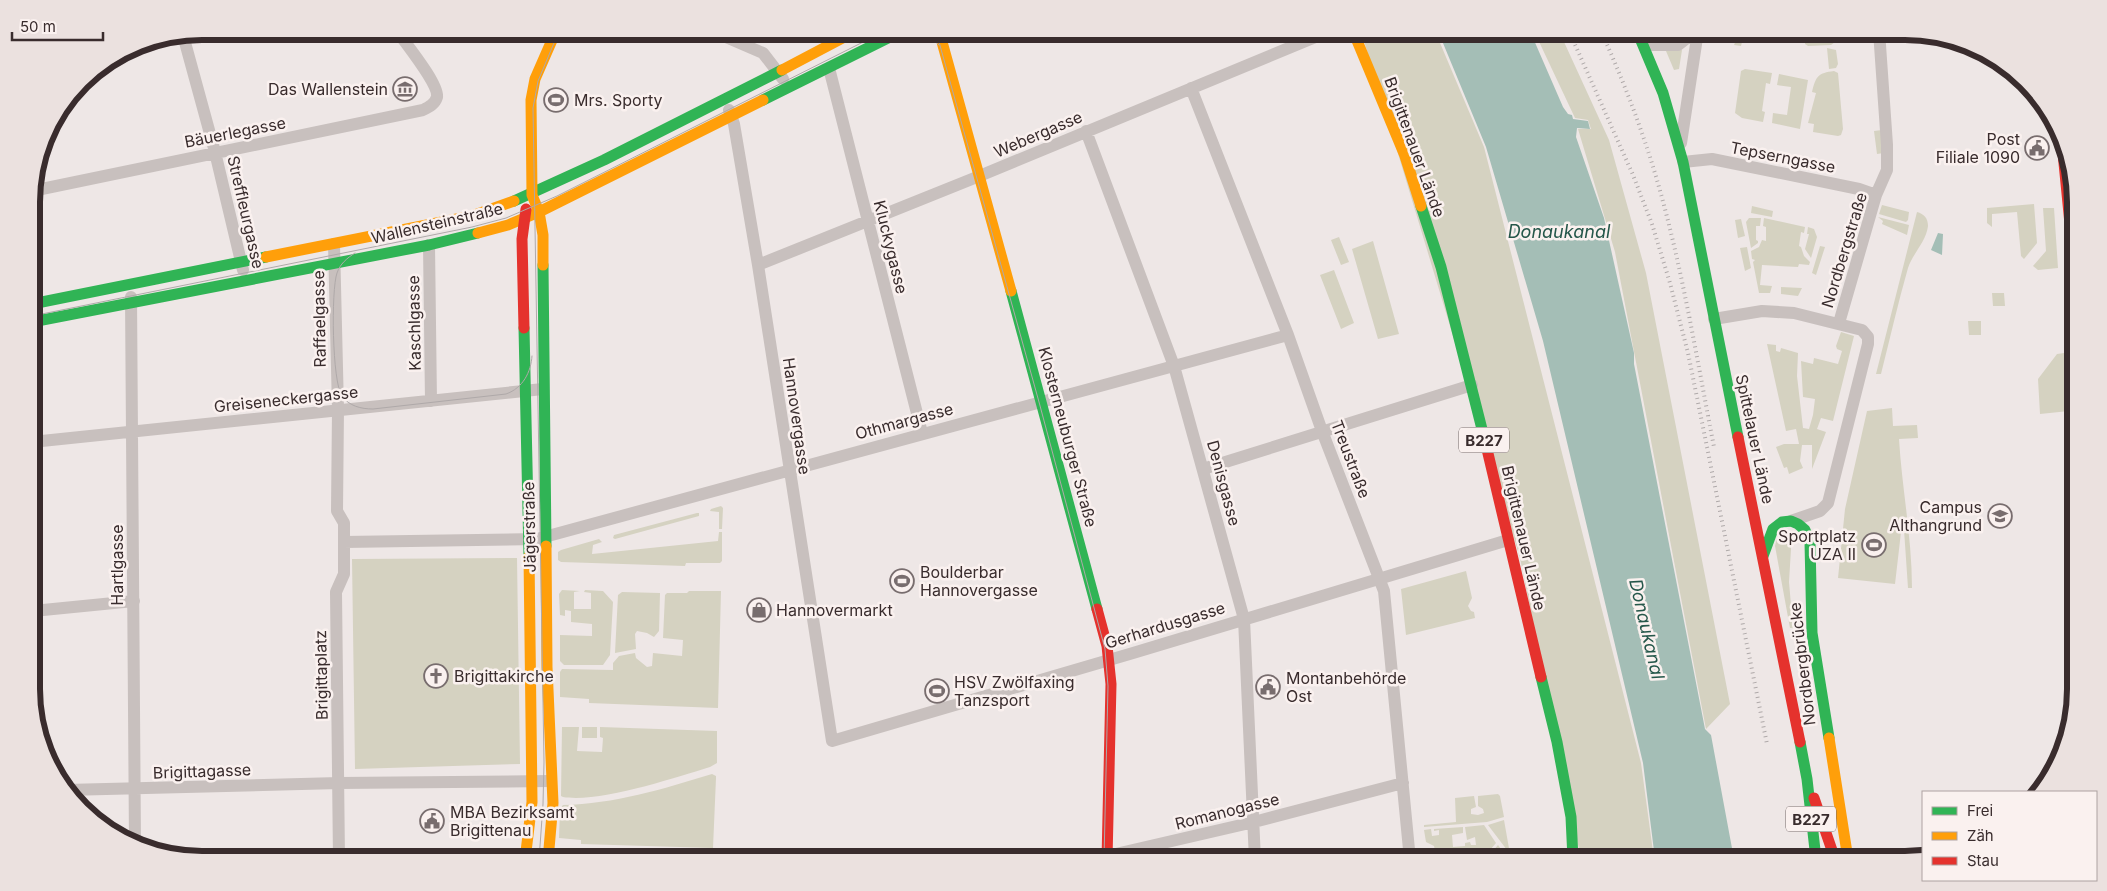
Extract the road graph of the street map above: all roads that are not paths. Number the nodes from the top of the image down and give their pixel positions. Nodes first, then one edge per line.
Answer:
1 (403, 40) edge
2 (552, 40) edge
3 (733, 40) edge
4 (838, 40) edge
5 (884, 40) edge
6 (942, 40) edge
7 (1308, 40) edge
8 (1357, 40) edge
9 (1642, 40) edge
10 (1685, 40) edge
11 (1696, 40) edge
12 (1880, 40) edge
13 (185, 41) edge
14 (1644, 45) junction
15 (829, 68) junction
16 (778, 71) junction
17 (789, 87) junction
18 (1191, 88) junction
19 (723, 100) junction
20 (732, 115) junction
21 (1086, 131) junction
22 (215, 152) junction
23 (1682, 156) junction
24 (980, 176) junction
25 (40, 189) edge
26 (1876, 194) junction
27 (532, 195) junction
28 (539, 212) junction
29 (524, 219) junction
30 (867, 221) junction
31 (334, 244) junction
32 (429, 245) junction
33 (241, 262) junction
34 (334, 262) junction
35 (758, 265) junction
36 (245, 280) junction
37 (131, 284) junction
38 (40, 302) edge
39 (132, 302) junction
40 (1714, 319) junction
41 (40, 320) edge
42 (1839, 323) junction
43 (1288, 335) junction
44 (1174, 366) junction
45 (1472, 385) junction
46 (543, 389) junction
47 (526, 392) junction
48 (431, 401) junction
49 (1042, 401) junction
50 (338, 410) junction
51 (132, 431) junction
52 (1322, 431) junction
53 (922, 434) junction
54 (40, 441) edge
55 (1203, 469) junction
56 (788, 470) junction
57 (1791, 521) junction
58 (544, 537) junction
59 (530, 539) junction
60 (1508, 540) junction
61 (344, 542) junction
62 (1762, 556) junction
63 (1379, 579) junction
64 (134, 602) junction
65 (40, 611) edge
66 (1244, 619) junction
67 (1109, 659) junction
68 (832, 741) joint
69 (1807, 779) junction
70 (532, 780) junction
71 (550, 781) junction
72 (339, 783) junction
73 (1403, 783) junction
74 (135, 789) junction
75 (76, 790) edge
76 (1254, 822) junction
77 (135, 836) edge
78 (339, 851) edge
79 (526, 851) edge
80 (549, 851) edge
81 (1107, 851) edge
82 (1136, 851) edge
83 (1256, 851) edge
84 (1409, 851) edge
85 (1573, 851) edge
86 (1815, 851) edge
87 (1831, 851) edge
88 (1847, 851) edge

1 - 22 street, Bäuerlegasse
2 - 27 main road, Jägerstraße
3 - 16 street
4 - 16 main road, Wallensteinstraße
5 - 15 main road, Wallensteinstraße
6 - 24 main road, Klosterneuburger Straße
7 - 18 street, Webergasse
8 - 45 main road, Brigittenauer Lände / B227
9 - 14 main road, Spittelauer Lände / B227
10 - 14 street
11 - 23 street
12 - 26 street, Nordbergstraße
13 - 22 street, Streffleurgasse
14 - 23 main road, Spittelauer Lände / B227
15 - 17 main road, Wallensteinstraße
15 - 30 street, Kluckygasse
16 - 17 street
16 - 19 main road, Wallensteinstraße
17 - 20 main road, Wallensteinstraße
18 - 21 street, Webergasse
18 - 43 street, Treustraße
19 - 20 street, Hannovergasse
19 - 27 main road, Wallensteinstraße
20 - 28 main road, Wallensteinstraße
20 - 35 street, Hannovergasse
21 - 24 street, Webergasse
21 - 44 street, Denisgasse
22 - 25 street, Bäuerlegasse
22 - 33 street, Streffleurgasse
23 - 26 street, Tepserngasse
23 - 40 main road, Spittelauer Lände / B227
24 - 30 street, Webergasse
24 - 49 main road, Klosterneuburger Straße
26 - 42 street, Nordbergstraße
27 - 28 main road, Jägerstraße
27 - 29 main road, Jägerstraße
27 - 31 main road, Wallensteinstraße
28 - 29 main road, Wallensteinstraße
28 - 46 main road, Jägerstraße
29 - 32 main road, Wallensteinstraße
29 - 47 main road, Jägerstraße
30 - 35 street, Webergasse
30 - 53 street, Kluckygasse
31 - 33 main road, Wallensteinstraße
31 - 34 street, Raffaelgasse
32 - 34 main road, Wallensteinstraße
32 - 48 street, Kaschlgasse
33 - 36 street, Streffleurgasse
33 - 37 main road, Wallensteinstraße
34 - 36 main road, Wallensteinstraße
34 - 50 street, Raffaelgasse
35 - 56 street, Hannovergasse
36 - 39 main road, Wallensteinstraße
37 - 38 main road, Wallensteinstraße
37 - 39 street, Hartlgasse
39 - 41 main road, Wallensteinstraße
39 - 51 street, Hartlgasse
40 - 42 street
40 - 62 main road, Spittelauer Lände / B227
42 - 57 street, Nordbergstraße
43 - 44 street, Othmargasse
43 - 52 street, Treustraße
44 - 49 street, Othmargasse
44 - 55 street, Denisgasse
45 - 52 street
45 - 60 main road, Brigittenauer Lände / B227
46 - 47 street, Greiseneckergasse
46 - 58 main road, Jägerstraße
47 - 48 street, Greiseneckergasse
47 - 59 main road, Jägerstraße
48 - 50 street, Greiseneckergasse
49 - 53 street, Othmargasse
49 - 67 main road, Klosterneuburger Straße
50 - 51 street, Greiseneckergasse
50 - 61 street, Raffaelgasse
51 - 54 street, Greiseneckergasse
51 - 64 street, Hartlgasse
52 - 55 street
52 - 63 street, Treustraße
53 - 56 street, Othmargasse
55 - 66 street, Denisgasse
56 - 58 street, Othmargasse
56 - 68 street, Hannovergasse
57 - 62 main road
57 - 88 main road, Nordbergbrücke
58 - 59 street, Othmargasse
58 - 71 main road, Jägerstraße
59 - 61 street
59 - 70 main road, Jägerstraße
60 - 63 street, Gerhardusgasse
60 - 85 main road, Brigittenauer Lände / B227
61 - 72 street, Brigittaplatz
62 - 69 main road, Spittelauer Lände / B227
63 - 66 street, Gerhardusgasse
63 - 73 street, Treustraße
64 - 65 street
64 - 74 street, Hartlgasse
66 - 67 street, Gerhardusgasse
66 - 76 street, Denisgasse
67 - 68 street, Gerhardusgasse
67 - 81 main road, Klosterneuburger Straße
69 - 86 main road, Spittelauer Lände / B227
69 - 87 main road
70 - 71 street
70 - 72 street
70 - 79 main road, Jägerstraße
71 - 80 main road, Jägerstraße
72 - 74 street, Brigittagasse
72 - 78 street
73 - 76 street, Romanogasse
73 - 84 street, Treustraße
74 - 75 street, Brigittagasse
74 - 77 street, Hartlgasse
76 - 82 street, Romanogasse
76 - 83 street, Denisgasse

